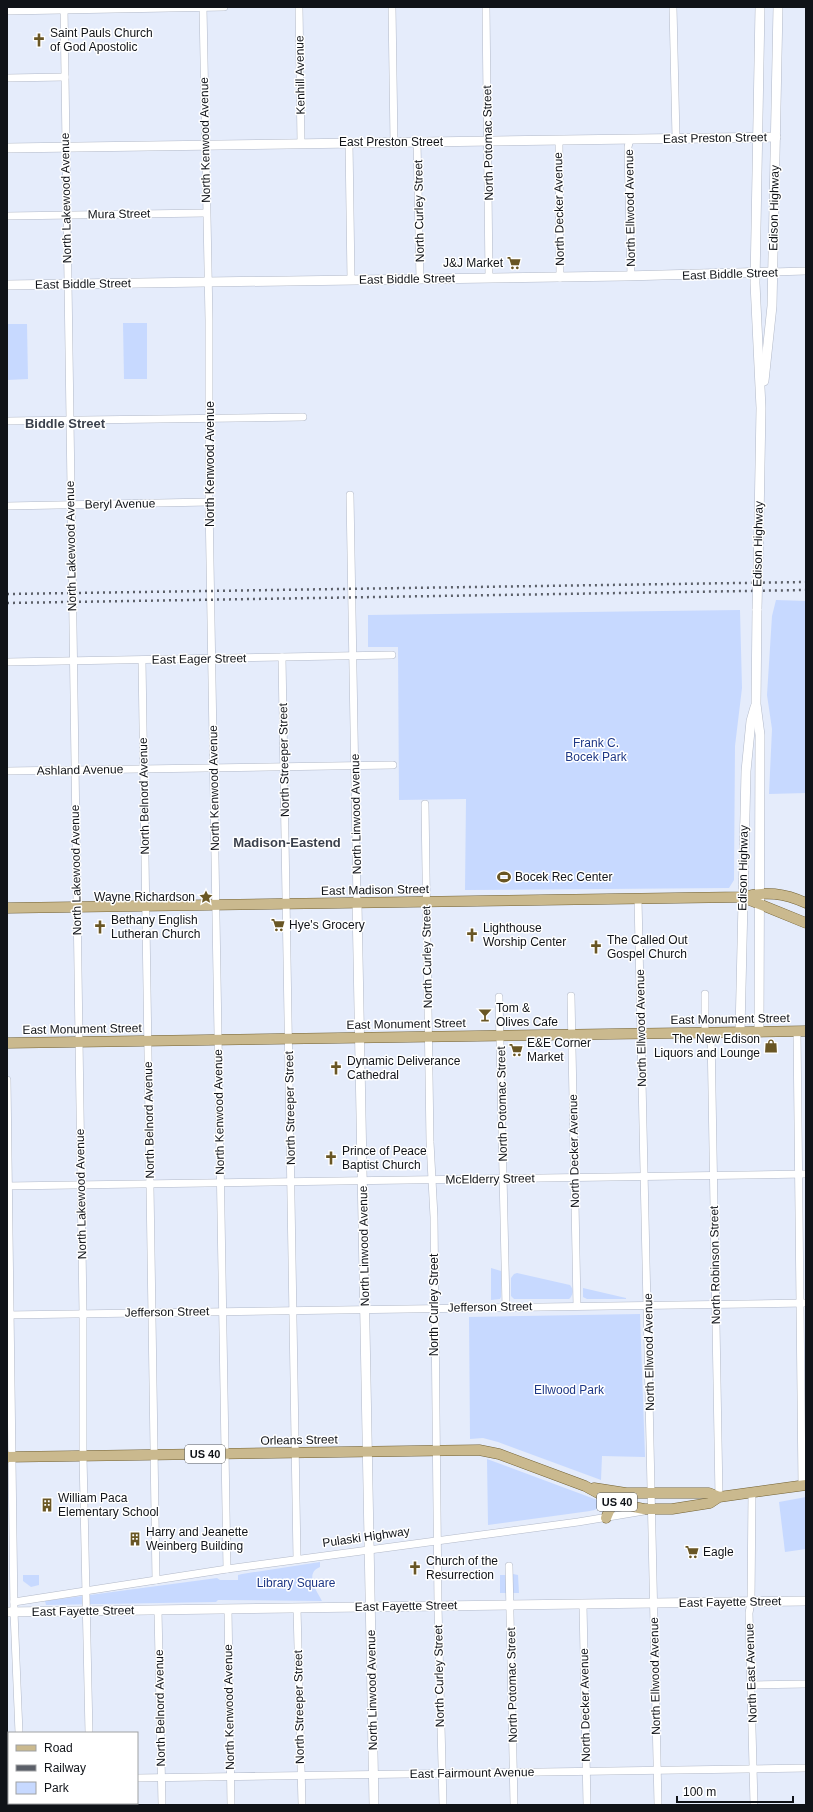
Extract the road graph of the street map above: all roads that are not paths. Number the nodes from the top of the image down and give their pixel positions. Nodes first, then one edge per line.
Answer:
1 (203, 7) edge
2 (224, 7) edge
3 (299, 7) edge
4 (392, 7) edge
5 (486, 7) edge
6 (673, 7) edge
7 (760, 7) edge
8 (778, 7) edge
9 (64, 8) edge
10 (7, 11) edge
11 (65, 77) junction
12 (7, 78) edge
13 (757, 137) junction
14 (776, 137) junction
15 (676, 138) junction
16 (630, 139) junction
17 (558, 140) junction
18 (488, 141) junction
19 (349, 142) junction
20 (394, 142) junction
21 (417, 142) junction
22 (301, 143) junction
23 (205, 145) junction
24 (7, 148) edge
25 (66, 148) junction
26 (206, 213) junction
27 (67, 215) junction
28 (7, 216) edge
29 (806, 271) edge
30 (772, 272) junction
31 (755, 274) junction
32 (631, 276) junction
33 (490, 278) junction
34 (560, 278) junction
35 (420, 279) junction
36 (351, 280) junction
37 (208, 282) junction
38 (68, 284) junction
39 (7, 285) edge
40 (760, 408) junction
41 (303, 417) dead end
42 (210, 418) junction
43 (70, 420) junction
44 (7, 421) edge
45 (350, 495) dead end
46 (209, 502) junction
47 (71, 505) junction
48 (7, 506) edge
49 (392, 655) dead end
50 (353, 656) junction
51 (282, 657) junction
52 (212, 658) junction
53 (142, 660) junction
54 (73, 661) junction
55 (7, 662) edge
56 (756, 704) junction
57 (393, 765) dead end
58 (355, 766) junction
59 (284, 767) junction
60 (214, 768) junction
61 (144, 769) junction
62 (75, 770) junction
63 (7, 771) edge
64 (425, 804) dead end
65 (742, 897) junction
66 (758, 898) junction
67 (638, 899) junction
68 (426, 902) junction
69 (806, 902) edge
70 (357, 903) junction
71 (285, 904) junction
72 (216, 905) junction
73 (146, 906) junction
74 (77, 907) junction
75 (7, 908) edge
76 (806, 923) edge
77 (705, 994) dead end
78 (571, 996) dead end
79 (499, 997) dead end
80 (801, 1031) edge
81 (740, 1032) junction
82 (759, 1032) junction
83 (708, 1033) junction
84 (642, 1034) junction
85 (572, 1035) junction
86 (500, 1036) junction
87 (428, 1037) junction
88 (360, 1038) junction
89 (288, 1039) junction
90 (218, 1040) junction
91 (148, 1041) junction
92 (79, 1042) junction
93 (7, 1044) edge
94 (7, 1080) edge
95 (802, 1174) edge
96 (645, 1176) junction
97 (714, 1176) junction
98 (503, 1178) junction
99 (574, 1178) junction
100 (433, 1179) junction
101 (362, 1180) junction
102 (221, 1182) junction
103 (291, 1182) junction
104 (150, 1183) junction
105 (81, 1184) junction
106 (8, 1186) edge
107 (803, 1303) edge
108 (716, 1304) junction
109 (648, 1305) junction
110 (577, 1306) junction
111 (506, 1307) junction
112 (435, 1308) junction
113 (365, 1309) junction
114 (293, 1310) junction
115 (152, 1312) junction
116 (223, 1312) junction
117 (83, 1314) junction
118 (9, 1315) edge
119 (436, 1450) junction
120 (367, 1452) junction
121 (296, 1453) junction
122 (226, 1454) junction
123 (83, 1456) junction
124 (154, 1456) junction
125 (10, 1457) edge
126 (804, 1485) edge
127 (585, 1486) junction
128 (752, 1492) junction
129 (689, 1493) junction
130 (651, 1494) junction
131 (719, 1497) junction
132 (609, 1499) junction
133 (652, 1509) junction
134 (606, 1518) junction
135 (438, 1540) junction
136 (370, 1550) junction
137 (298, 1559) junction
138 (510, 1566) dead end
139 (227, 1569) junction
140 (156, 1580) junction
141 (86, 1591) junction
142 (806, 1601) edge
143 (14, 1602) junction
144 (751, 1602) junction
145 (654, 1603) junction
146 (583, 1604) junction
147 (511, 1605) junction
148 (438, 1606) junction
149 (370, 1607) junction
150 (297, 1608) junction
151 (228, 1609) junction
152 (158, 1610) junction
153 (11, 1612) edge
154 (86, 1612) junction
155 (806, 1684) edge
156 (751, 1685) junction
157 (19, 1732) edge
158 (89, 1732) edge
159 (753, 1768) junction
160 (806, 1768) edge
161 (657, 1770) junction
162 (586, 1771) junction
163 (513, 1772) junction
164 (442, 1773) junction
165 (373, 1774) junction
166 (301, 1775) junction
167 (230, 1776) junction
168 (138, 1778) edge
169 (162, 1778) junction
170 (162, 1805) edge
171 (231, 1805) edge
172 (302, 1805) edge
173 (374, 1805) edge
174 (443, 1805) edge
175 (514, 1805) edge
176 (587, 1805) edge
177 (658, 1805) edge
178 (754, 1805) edge

1 - 2 street
1 - 9 street
1 - 23 street, North Kenwood Avenue
3 - 22 street, Kenhill Avenue
4 - 20 street
5 - 18 street, North Potomac Street
6 - 15 street
7 - 13 main road, Edison Highway
8 - 14 main road, Edison Highway
9 - 10 street
9 - 11 street, North Lakewood Avenue
11 - 12 street
11 - 25 street, North Lakewood Avenue
13 - 14 main road, East Preston Street
13 - 15 main road, East Preston Street
13 - 31 main road, Edison Highway
14 - 30 main road, Edison Highway
15 - 16 main road, East Preston Street
16 - 17 main road, East Preston Street
16 - 32 street, North Ellwood Avenue
17 - 18 main road, East Preston Street
17 - 34 street, North Decker Avenue
18 - 21 main road, East Preston Street
18 - 33 street, North Potomac Street
19 - 20 main road, East Preston Street
19 - 22 main road, East Preston Street
19 - 36 street
20 - 21 main road, East Preston Street
21 - 35 street, North Curley Street
22 - 23 main road, East Preston Street
23 - 25 main road, East Preston Street
23 - 26 street, North Kenwood Avenue
24 - 25 main road, East Preston Street
25 - 27 street, North Lakewood Avenue
26 - 27 street, Mura Street
26 - 37 street, North Kenwood Avenue
27 - 28 street, Mura Street
27 - 38 street, North Lakewood Avenue
29 - 30 street, East Biddle Street
30 - 31 main road, East Biddle Street
30 - 40 main road, Edison Highway
31 - 32 main road, East Biddle Street
31 - 40 main road, Edison Highway
32 - 34 main road, East Biddle Street
33 - 34 main road, East Biddle Street
33 - 35 main road, East Biddle Street
35 - 36 main road, East Biddle Street
36 - 37 main road, East Biddle Street
37 - 38 main road, East Biddle Street
37 - 42 street, North Kenwood Avenue
38 - 39 main road, East Biddle Street
38 - 43 street, North Lakewood Avenue
40 - 56 main road, Edison Highway, bridge
41 - 42 street
42 - 43 street
42 - 46 street, North Kenwood Avenue
43 - 44 street
43 - 47 street, North Lakewood Avenue
45 - 50 street, North Linwood Avenue
46 - 47 street, Beryl Avenue
46 - 52 street, North Kenwood Avenue
47 - 48 street, Beryl Avenue
47 - 54 street, North Lakewood Avenue
49 - 50 street, East Eager Street
50 - 51 street, East Eager Street
50 - 58 street, North Linwood Avenue
51 - 52 street, East Eager Street
51 - 59 street, North Streeper Street
52 - 53 street, East Eager Street
52 - 60 street, North Kenwood Avenue
53 - 54 street, East Eager Street
53 - 61 street, North Belnord Avenue
54 - 55 street, East Eager Street
54 - 62 street, North Lakewood Avenue
56 - 65 main road, Edison Highway
56 - 66 main road, Edison Highway
57 - 58 street, Ashland Avenue
58 - 59 street, Ashland Avenue
58 - 70 street, North Linwood Avenue
59 - 60 street, Ashland Avenue
59 - 71 street, North Streeper Street
60 - 61 street, Ashland Avenue
60 - 72 street, North Kenwood Avenue
61 - 62 street, Ashland Avenue
61 - 73 street, North Belnord Avenue
62 - 63 street, Ashland Avenue
62 - 74 street, North Lakewood Avenue
64 - 68 street, North Curley Street
65 - 66 main road, East Madison Street
65 - 67 main road, East Madison Street
65 - 81 main road, Edison Highway
66 - 69 main road, East Madison Street
66 - 76 main road
66 - 82 main road, Edison Highway
67 - 68 main road, East Madison Street
67 - 84 street, North Ellwood Avenue
68 - 70 main road, East Madison Street
68 - 87 street, North Curley Street
70 - 71 main road, East Madison Street
70 - 88 main road, North Linwood Avenue
71 - 72 main road, East Madison Street
71 - 89 street, North Streeper Street
72 - 73 main road, East Madison Street
72 - 90 street, North Kenwood Avenue
73 - 74 main road, East Madison Street
73 - 91 street, North Belnord Avenue
74 - 75 main road, East Madison Street
74 - 92 street, North Lakewood Avenue
77 - 83 street, North Robinson Street
78 - 85 street, North Decker Avenue
79 - 86 street, North Potomac Street
80 - 82 main road, East Monument Street
80 - 95 street
81 - 82 main road, East Monument Street
81 - 83 main road, East Monument Street
83 - 84 main road, East Monument Street
83 - 97 street, North Robinson Street
84 - 85 main road, East Monument Street
84 - 96 street, North Ellwood Avenue
85 - 86 main road, East Monument Street
85 - 99 street, North Decker Avenue
86 - 87 main road, East Monument Street
86 - 98 street, North Potomac Street
87 - 88 main road, East Monument Street
87 - 100 street, North Curley Street
88 - 89 main road, East Monument Street
88 - 101 main road, North Linwood Avenue
89 - 90 main road, East Monument Street
89 - 103 street, North Streeper Street
90 - 91 main road, East Monument Street
90 - 102 street, North Kenwood Avenue
91 - 92 main road, East Monument Street
91 - 104 street, North Belnord Avenue
92 - 93 main road, East Monument Street
92 - 105 street, North Lakewood Avenue
94 - 106 street
95 - 97 street, McElderry Street
95 - 107 street
96 - 97 street, McElderry Street
96 - 99 street, McElderry Street
96 - 109 street, North Ellwood Avenue
97 - 108 street, North Robinson Street
98 - 99 street, McElderry Street
98 - 100 street, McElderry Street
98 - 111 street, North Potomac Street
99 - 110 street, North Decker Avenue
100 - 101 street, McElderry Street
100 - 112 street, North Curley Street
101 - 103 street, McElderry Street
101 - 113 main road, North Linwood Avenue
102 - 103 street, McElderry Street
102 - 104 street, McElderry Street
102 - 116 street, North Kenwood Avenue
103 - 114 street, North Streeper Street
104 - 105 street, McElderry Street
104 - 115 street, North Belnord Avenue
105 - 106 street, McElderry Street
105 - 117 street, North Lakewood Avenue
106 - 118 street
107 - 108 street, Jefferson Street
107 - 126 street
108 - 109 street, Jefferson Street
108 - 131 street, North Robinson Street
109 - 110 street, Jefferson Street
109 - 130 street, North Ellwood Avenue
110 - 111 street, Jefferson Street
111 - 112 street, Jefferson Street
112 - 113 street, Jefferson Street
112 - 119 street, North Curley Street
113 - 114 street, Jefferson Street
113 - 120 main road, North Linwood Avenue
114 - 116 street, Jefferson Street
114 - 121 street, North Streeper Street
115 - 116 street, Jefferson Street
115 - 117 street, Jefferson Street
115 - 124 street, North Belnord Avenue
116 - 122 street, North Kenwood Avenue
117 - 118 street, Jefferson Street
117 - 123 street, North Lakewood Avenue
118 - 125 street
119 - 120 main road, Orleans Street / US 40
119 - 127 main road, Orleans Street / US 40
119 - 135 street, North Curley Street
120 - 121 main road, Orleans Street / US 40
120 - 136 main road, North Linwood Avenue
121 - 122 main road, Orleans Street / US 40
121 - 137 street, North Streeper Street
122 - 124 main road, Orleans Street / US 40
122 - 139 street, North Kenwood Avenue
123 - 124 main road, Orleans Street / US 40
123 - 125 main road, Orleans Street / US 40
123 - 141 street, North Lakewood Avenue
124 - 140 street, North Belnord Avenue
125 - 143 street
126 - 128 main road, Pulaski Highway / US 40
127 - 130 main road, Orleans Street / US 40
127 - 132 main road, Orleans Street / US 40
128 - 131 main road, Pulaski Highway / US 40
128 - 144 street, North East Avenue
129 - 130 main road, Pulaski Highway / US 40
129 - 131 main road, Pulaski Highway / US 40
129 - 133 main road
130 - 133 street, North Ellwood Avenue
131 - 133 main road, Pulaski Highway / US 40
132 - 133 main road, Orleans Street / US 40
132 - 134 main road
133 - 134 street, Pulaski Highway
133 - 145 street, North Ellwood Avenue
134 - 135 street, Pulaski Highway
135 - 136 street, Pulaski Highway
135 - 148 street, North Curley Street
136 - 137 street, Pulaski Highway
136 - 149 main road, North Linwood Avenue
137 - 139 street, Pulaski Highway
138 - 147 street, North Potomac Street
139 - 140 street, Pulaski Highway
140 - 141 street, Pulaski Highway
141 - 143 street, Pulaski Highway
141 - 154 street, North Lakewood Avenue
142 - 144 main road, East Fayette Street
143 - 153 street
144 - 145 main road, East Fayette Street
144 - 156 street, North East Avenue
145 - 146 main road, East Fayette Street
145 - 161 street, North Ellwood Avenue
146 - 147 main road, East Fayette Street
146 - 162 street, North Decker Avenue
147 - 148 main road, East Fayette Street
147 - 163 street, North Potomac Street
148 - 149 main road, East Fayette Street
148 - 164 street, North Curley Street
149 - 150 main road, East Fayette Street
149 - 165 main road, North Linwood Avenue
150 - 151 main road, East Fayette Street
150 - 166 street, North Streeper Street
151 - 152 main road, East Fayette Street
151 - 167 street, North Kenwood Avenue
152 - 154 main road, East Fayette Street
152 - 169 street, North Belnord Avenue
153 - 154 main road, East Fayette Street
153 - 157 street
154 - 158 street, North Lakewood Avenue
155 - 156 street
156 - 159 street, North East Avenue
159 - 160 street, East Fairmount Avenue
159 - 161 street, East Fairmount Avenue
159 - 178 street, North East Avenue
161 - 162 street, East Fairmount Avenue
161 - 177 street, North Ellwood Avenue
162 - 163 street, East Fairmount Avenue
162 - 176 street, North Decker Avenue
163 - 164 street, East Fairmount Avenue
163 - 175 street, North Potomac Street
164 - 165 street, East Fairmount Avenue
164 - 174 street, North Curley Street
165 - 166 street, East Fairmount Avenue
165 - 173 main road, North Linwood Avenue
166 - 167 street, East Fairmount Avenue
166 - 172 street, North Streeper Street
167 - 169 street, East Fairmount Avenue
167 - 171 street, North Kenwood Avenue
168 - 169 street, East Fairmount Avenue
169 - 170 street, North Belnord Avenue

